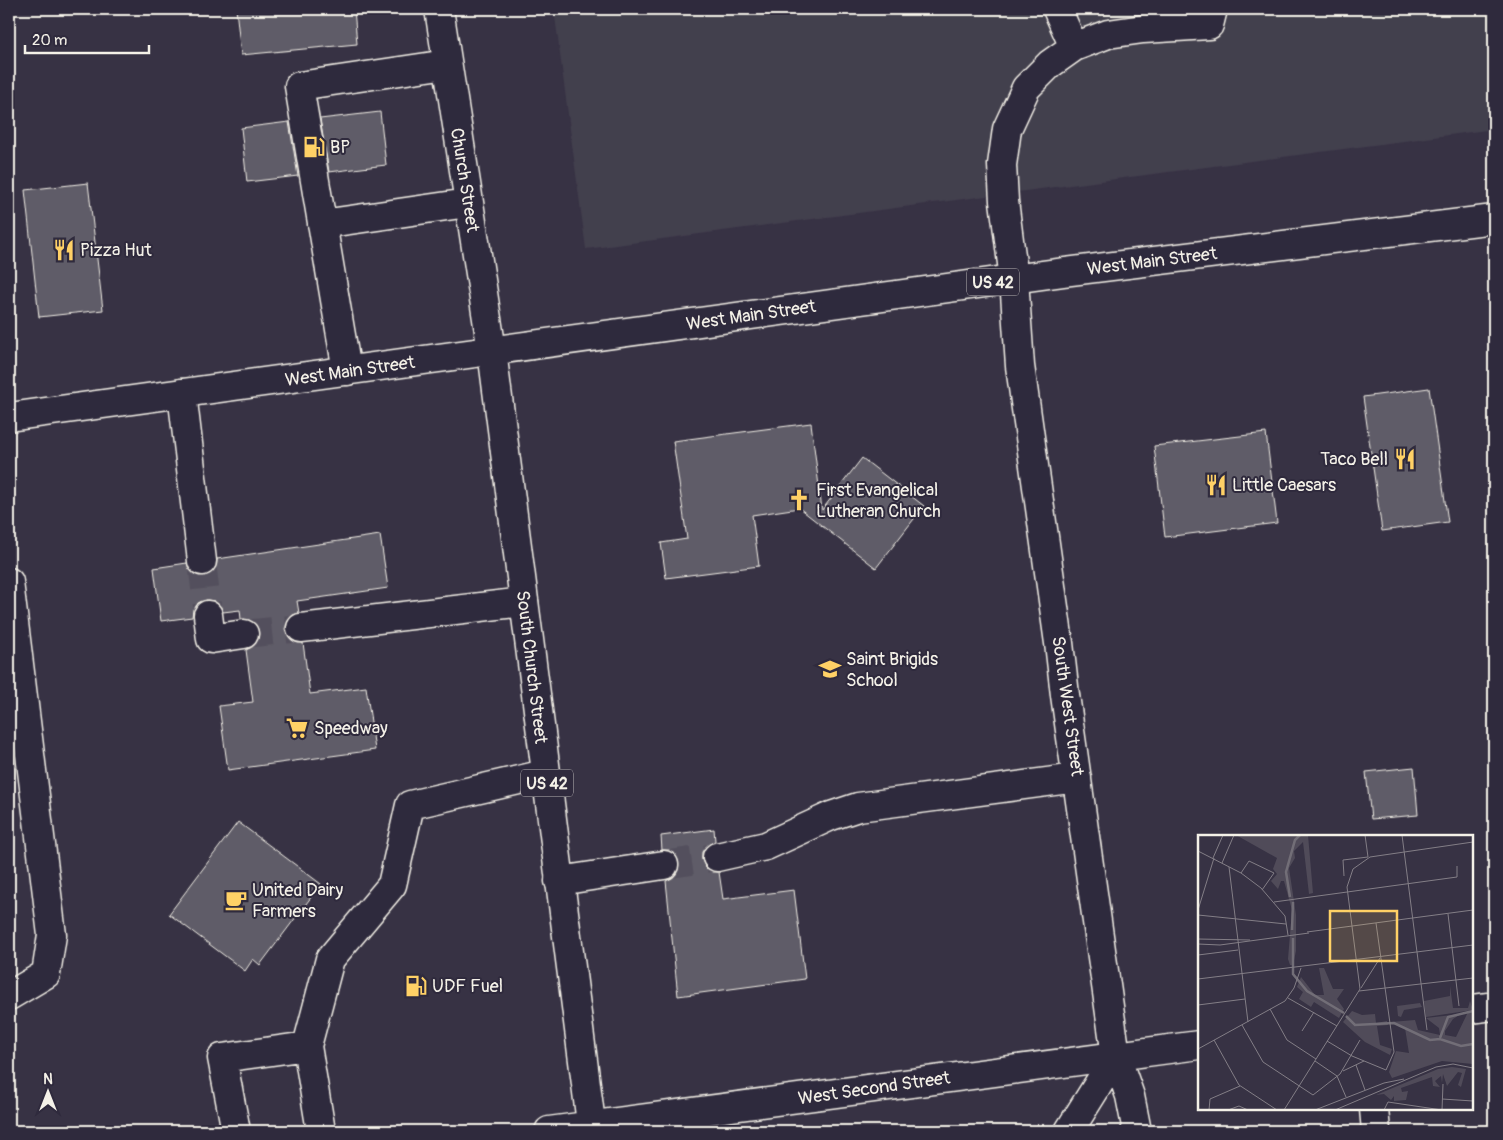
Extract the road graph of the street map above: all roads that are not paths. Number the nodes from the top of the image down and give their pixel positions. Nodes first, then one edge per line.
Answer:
1 (439, 9) edge
2 (1057, 9) edge
3 (1213, 9) edge
4 (1074, 47) junction
5 (447, 64) junction
6 (468, 203) junction
7 (1494, 220) edge
8 (322, 224) junction
9 (1014, 279) junction
10 (492, 352) junction
11 (347, 371) junction
12 (182, 393) junction
13 (9, 417) edge
14 (202, 561) tunnel mouth
15 (9, 582) edge
16 (524, 602) junction
17 (208, 615) tunnel mouth
18 (301, 628) tunnel mouth
19 (244, 634) tunnel mouth
20 (545, 774) junction
21 (1077, 778) junction
22 (717, 857) tunnel mouth
23 (664, 865) tunnel mouth
24 (559, 881) junction
25 (9, 996) edge
26 (1494, 1006) edge
27 (1473, 1009) edge
28 (1198, 1045) edge
29 (307, 1046) junction
30 (1116, 1056) junction
31 (1374, 1110) edge
32 (592, 1128) edge
33 (236, 1131) edge
34 (321, 1131) edge
35 (549, 1131) edge
36 (1069, 1131) edge
37 (1136, 1131) edge
38 (1376, 1131) edge

1 - 5 main road, Church Street
2 - 4 main road
3 - 4 main road, South West Street
4 - 9 main road, South West Street
5 - 6 main road, Church Street
5 - 8 main road
6 - 8 main road
6 - 10 main road, Church Street
7 - 9 main road, West Main Street / US 42
8 - 11 main road
9 - 10 main road, West Main Street / US 42
9 - 21 main road, South West Street
10 - 11 main road, West Main Street
10 - 16 main road, South Church Street / US 42
11 - 12 main road, West Main Street
12 - 13 main road, West Main Street
12 - 14 main road
15 - 25 main road
16 - 18 main road
16 - 20 main road, South Church Street / US 42
17 - 19 main road
20 - 24 main road, South Church Street / US 42
20 - 29 main road
21 - 22 main road
21 - 30 main road, South West Street
23 - 24 main road
24 - 32 main road, South Church Street / US 42
26 - 27 main road
28 - 30 main road, West Second Street
29 - 33 main road
29 - 34 main road
30 - 32 main road, West Second Street
30 - 36 main road
30 - 37 main road, South West Street
31 - 38 main road
32 - 35 main road, West Second Street

